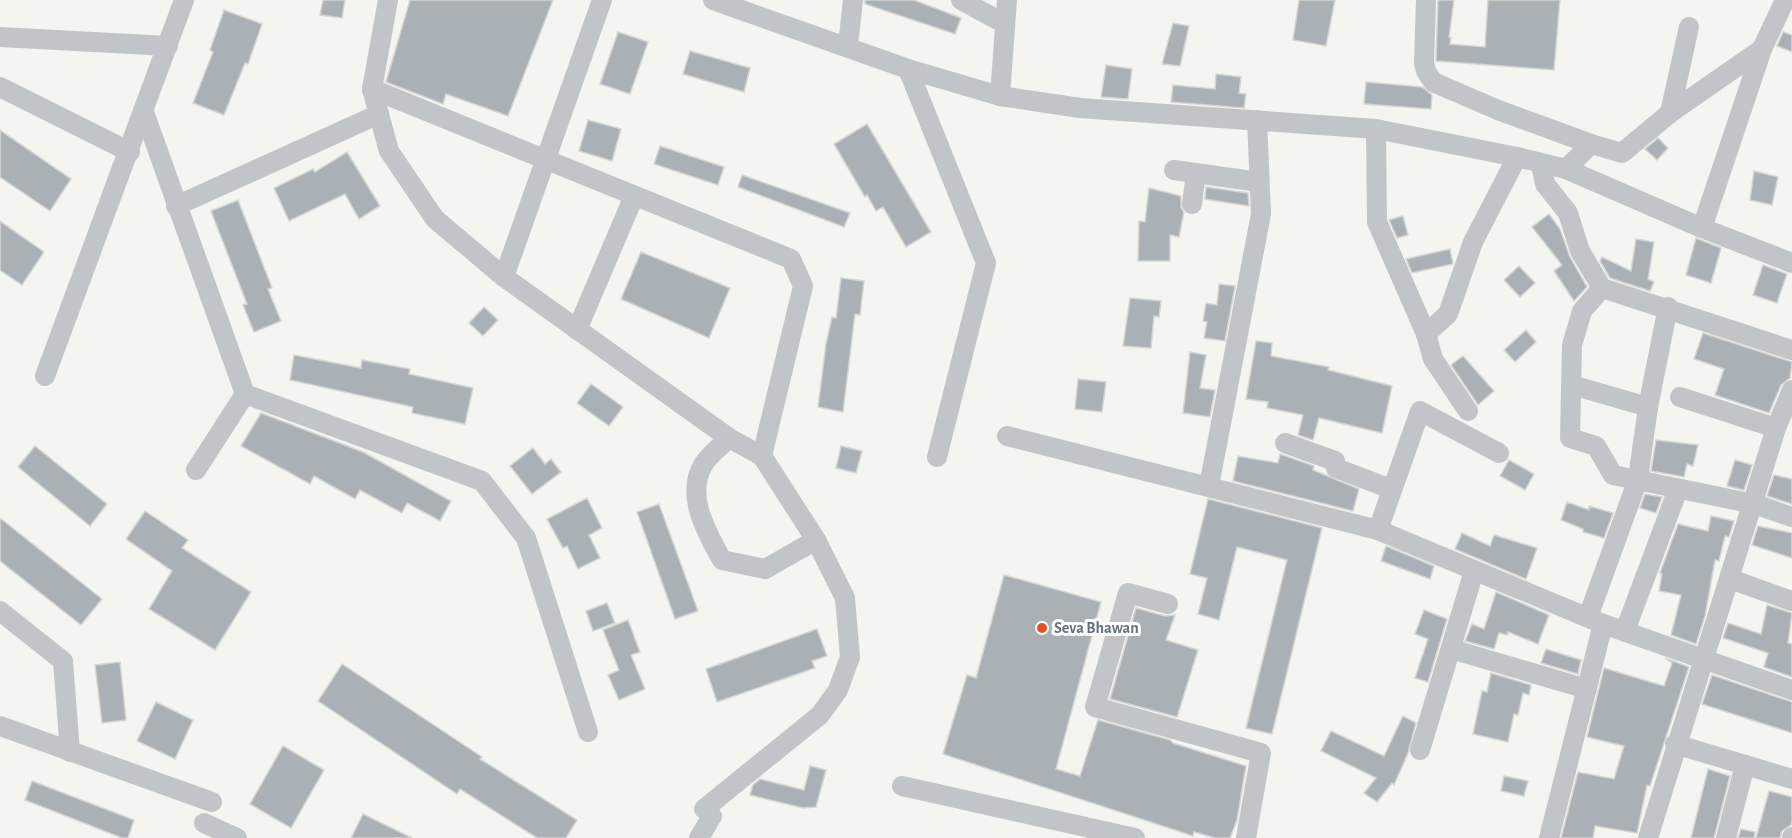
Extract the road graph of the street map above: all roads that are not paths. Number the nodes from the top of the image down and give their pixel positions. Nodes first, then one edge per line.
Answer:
1 (184, 0) edge
2 (388, 0) edge
3 (602, 0) edge
4 (712, 0) edge
5 (853, 0) edge
6 (961, 0) edge
7 (1007, 0) edge
8 (1426, 0) edge
9 (1785, 0) edge
10 (1784, 22) edge
11 (1005, 24) junction
12 (1689, 27) dead end
13 (0, 36) edge
14 (168, 46) junction
15 (848, 46) junction
16 (1762, 49) junction
17 (909, 69) junction
18 (0, 87) edge
19 (372, 89) junction
20 (1000, 96) junction
21 (144, 112) junction
22 (1670, 113) junction
23 (380, 114) junction
24 (1257, 120) junction
25 (1376, 129) junction
26 (1591, 144) junction
27 (130, 152) junction
28 (1517, 157) junction
29 (545, 160) junction
30 (1541, 164) junction
31 (1566, 169) junction
32 (1174, 170) dead end
33 (1196, 173) junction
34 (1259, 182) junction
35 (634, 195) junction
36 (1192, 204) dead end
37 (176, 206) junction
38 (1702, 228) junction
39 (1790, 256) edge
40 (504, 277) junction
41 (1602, 288) junction
42 (1668, 307) junction
43 (577, 330) junction
44 (1426, 334) junction
45 (1792, 350) edge
46 (45, 376) dead end
47 (1572, 385) junction
48 (1792, 390) edge
49 (245, 394) junction
50 (1680, 397) dead end
51 (1648, 407) junction
52 (1468, 411) dead end
53 (1776, 428) junction
54 (1007, 436) dead end
55 (729, 438) junction
56 (1285, 443) dead end
57 (1499, 453) dead end
58 (762, 456) junction
59 (937, 457) dead end
60 (196, 470) dead end
61 (1638, 479) junction
62 (1209, 486) junction
63 (1392, 489) junction
64 (1678, 489) junction
65 (1754, 504) junction
66 (1792, 517) edge
67 (1378, 530) junction
68 (816, 540) junction
69 (1474, 571) junction
70 (1730, 579) junction
71 (1792, 601) edge
72 (1168, 604) dead end
73 (0, 611) edge
74 (1596, 620) junction
75 (1625, 631) junction
76 (1451, 649) junction
77 (1703, 659) junction
78 (1587, 689) junction
79 (1792, 690) edge
80 (0, 726) edge
81 (588, 732) dead end
82 (1675, 744) junction
83 (1420, 750) dead end
84 (70, 752) junction
85 (1745, 765) junction
86 (1792, 778) edge
87 (903, 786) dead end
88 (212, 802) dead end
89 (204, 823) dead end
90 (237, 838) edge
91 (699, 838) edge
92 (1135, 838) edge
93 (1246, 838) edge
94 (1549, 838) edge
95 (1648, 838) edge
96 (1726, 838) edge

1 - 14 street
2 - 19 street
3 - 29 street
4 - 15 street
5 - 15 street
6 - 11 street
7 - 11 street
8 - 26 street
9 - 10 street
10 - 16 street
11 - 20 street
12 - 22 street
13 - 14 street
14 - 21 street
15 - 17 street
16 - 22 street
16 - 38 street
17 - 20 street
17 - 59 street
18 - 27 street
19 - 23 street
19 - 29 street
20 - 24 street
21 - 27 street
21 - 37 street
22 - 26 street
23 - 37 street
23 - 40 street
24 - 25 street
24 - 34 street
25 - 28 street
25 - 44 street
26 - 31 street
27 - 46 street
28 - 30 street
28 - 44 street
29 - 35 street
29 - 40 street
30 - 31 street
30 - 41 street
31 - 38 street
32 - 33 street
33 - 34 street
33 - 36 street
34 - 62 street
35 - 43 street
35 - 58 street
37 - 49 street
38 - 39 street
40 - 43 street
41 - 42 street
41 - 47 street
42 - 45 street
42 - 51 street
43 - 55 street
44 - 52 street
47 - 51 street
47 - 61 street
48 - 53 street
49 - 60 street
49 - 81 street
50 - 53 street
51 - 61 street
53 - 65 street
54 - 62 street
55 - 58 street
55 - 68 street
56 - 63 street
57 - 63 street
58 - 68 street
61 - 64 street
61 - 74 street
62 - 67 street
63 - 67 street
64 - 65 street
64 - 75 street
65 - 66 street
65 - 70 street
67 - 69 street
68 - 91 street
69 - 74 street
69 - 76 street
70 - 71 street
70 - 77 street
72 - 93 street
73 - 84 street
74 - 75 street
74 - 78 street
75 - 77 street
76 - 78 street
76 - 83 street
77 - 79 street
77 - 82 street
78 - 94 street
80 - 84 street
82 - 85 street
82 - 95 street
84 - 88 street
85 - 86 street
85 - 96 street
87 - 92 street
89 - 90 street

